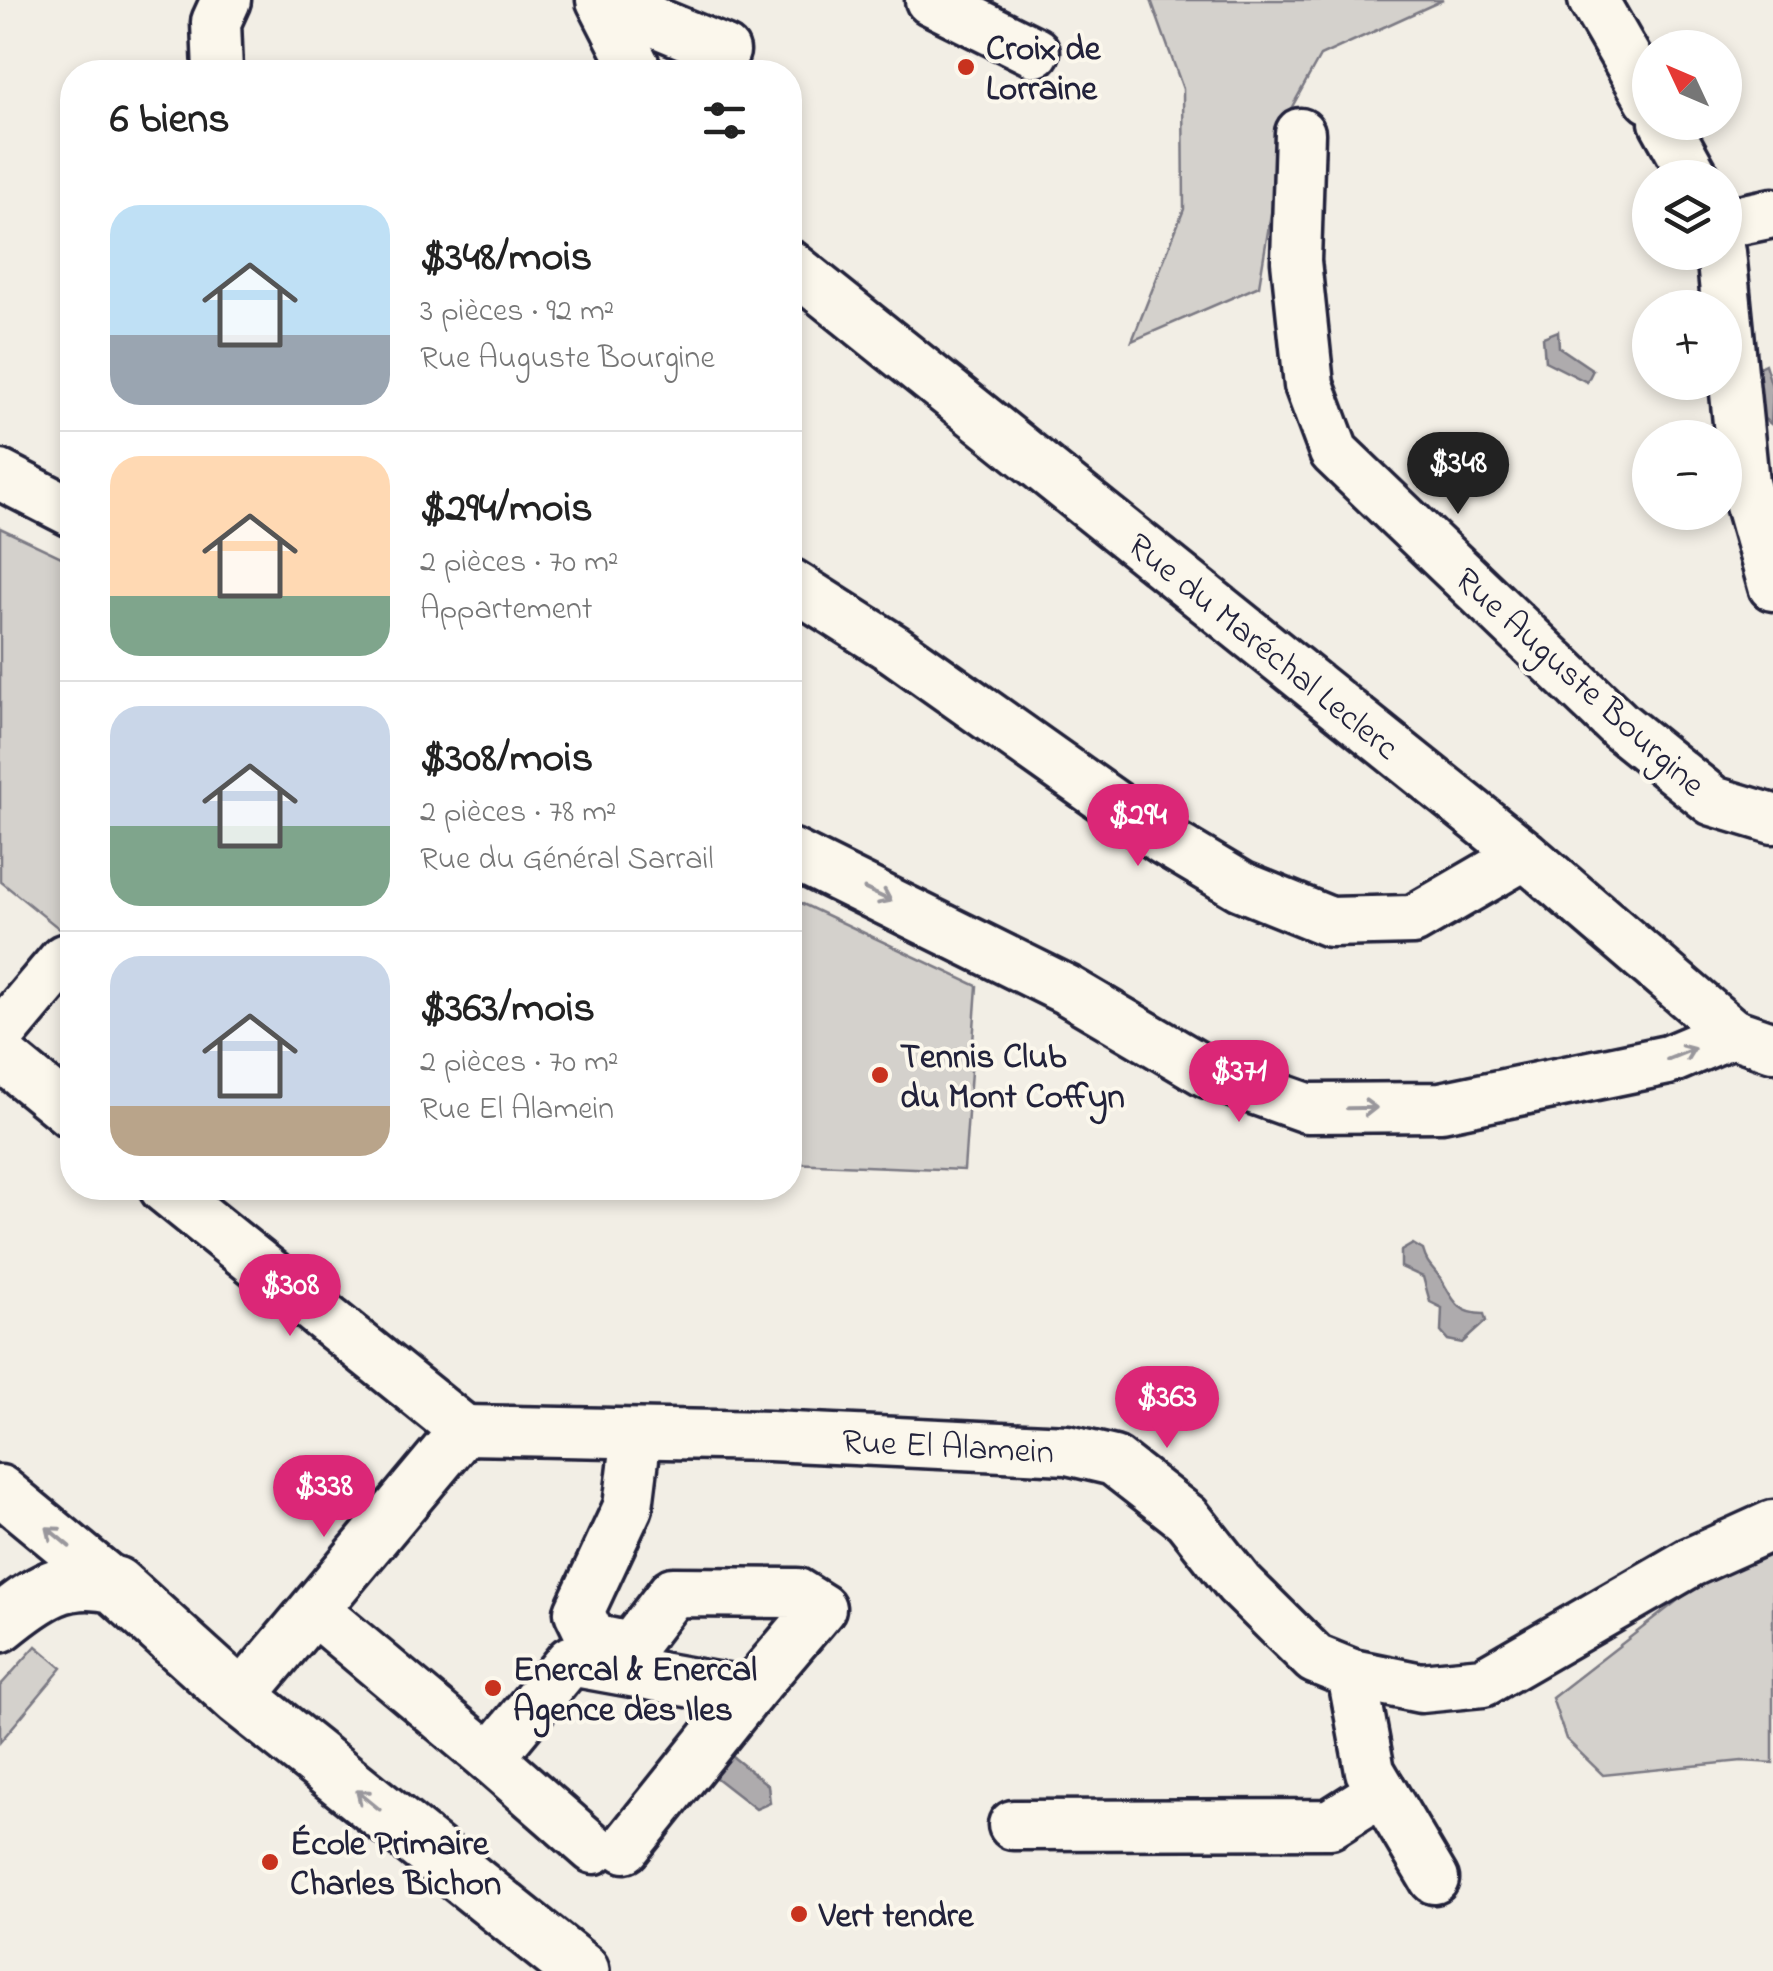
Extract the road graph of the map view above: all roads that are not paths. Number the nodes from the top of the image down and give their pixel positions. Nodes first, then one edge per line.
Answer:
1 (226, 0) edge
2 (602, 0) edge
3 (930, 0) edge
4 (1593, 0) edge
5 (725, 51) dead end
6 (1035, 52) dead end
7 (218, 60) edge
8 (632, 60) edge
9 (1632, 68) edge
10 (1300, 133) dead end
11 (1773, 213) edge
12 (1742, 219) edge
13 (1723, 270) edge
14 (802, 275) edge
15 (0, 475) edge
16 (60, 506) edge
17 (1773, 586) edge
18 (802, 591) edge
19 (1773, 819) edge
20 (1525, 854) junction
21 (802, 860) edge
22 (60, 963) edge
23 (0, 1036) edge
24 (1753, 1040) edge
25 (0, 1055) edge
26 (60, 1104) edge
27 (179, 1200) edge
28 (464, 1430) junction
29 (638, 1434) junction
30 (0, 1490) edge
31 (1773, 1525) edge
32 (115, 1586) junction
33 (316, 1612) junction
34 (0, 1624) edge
35 (1352, 1674) junction
36 (749, 1693) junction
37 (240, 1698) junction
38 (490, 1758) junction
39 (1382, 1790) junction
40 (1014, 1825) dead end
41 (1434, 1879) dead end
42 (581, 1971) edge

1 - 7 street
2 - 5 street
2 - 8 street
3 - 6 street
4 - 9 street
10 - 19 street, Rue Auguste Bourgine
11 - 12 street
13 - 17 street
14 - 20 street, Rue du Maréchal Leclerc
15 - 16 street
18 - 20 street
20 - 24 street, Rue du Maréchal Leclerc
21 -> 24 street
22 - 23 street
25 - 26 street
27 - 28 street
28 - 29 street, Rue El Alamein
28 - 33 street
29 - 35 street, Rue El Alamein
29 - 36 street
32 -> 30 street
31 - 35 street, Rue El Alamein
32 - 34 main road
32 - 37 main road
33 - 37 street
33 - 38 street
35 - 39 street
36 - 38 street
36 - 38 street
42 -> 37 main road
39 - 40 street
39 - 41 street

